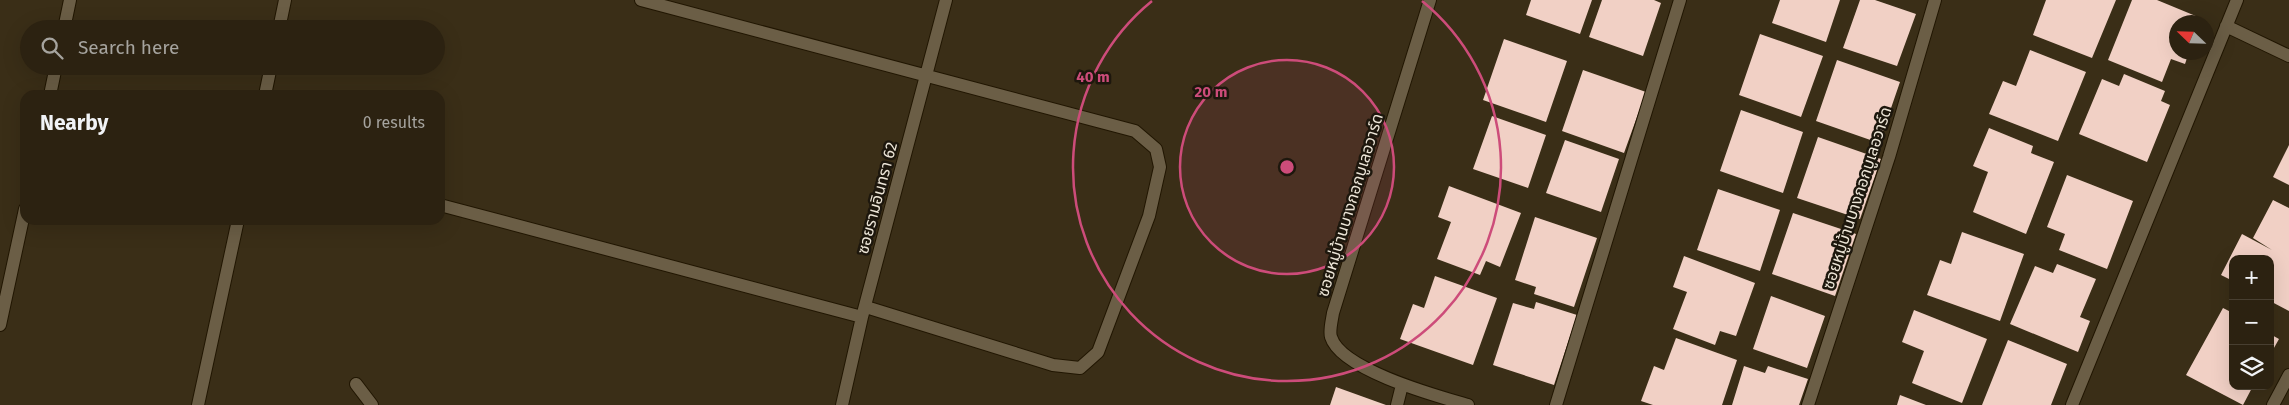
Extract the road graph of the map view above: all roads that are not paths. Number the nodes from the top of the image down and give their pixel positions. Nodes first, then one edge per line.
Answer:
1 (70, 0) edge
2 (285, 0) edge
3 (641, 0) edge
4 (946, 0) edge
5 (1430, 0) edge
6 (1680, 0) edge
7 (1934, 0) edge
8 (2237, 0) edge
9 (66, 20) edge
10 (281, 20) edge
11 (2226, 26) junction
12 (2289, 56) edge
13 (926, 74) junction
14 (54, 75) edge
15 (269, 75) edge
16 (51, 90) edge
17 (266, 90) edge
18 (445, 206) edge
19 (22, 225) edge
20 (237, 225) edge
21 (864, 312) junction
22 (0, 325) edge
23 (2289, 375) edge
24 (356, 384) dead end
25 (1402, 385) junction
26 (198, 405) edge
27 (372, 405) edge
28 (842, 405) edge
29 (1396, 405) edge
30 (1468, 405) edge
31 (1556, 405) edge
32 (1808, 405) edge
33 (2072, 405) edge
34 (2273, 405) edge

1 - 9 street
2 - 10 street
3 - 13 street
4 - 13 street, ซอยรามอินทรา 62
5 - 25 street, ซอยหมู่บ้านบางกอกบูเลอวาร์ด
6 - 31 street
7 - 32 street, ซอยหมู่บ้านบางกอกบูเลอวาร์ด
8 - 11 street
11 - 12 street
11 - 33 street
13 - 21 street, ซอยรามอินทรา 62
13 - 21 street
14 - 16 street
15 - 17 street
18 - 21 street
19 - 22 street
20 - 26 street
21 - 28 street, ซอยรามอินทรา 62
23 - 34 street
24 - 27 street
25 - 29 street
25 - 30 street, ซอยหมู่บ้านบางกอกบูเลอวาร์ด

